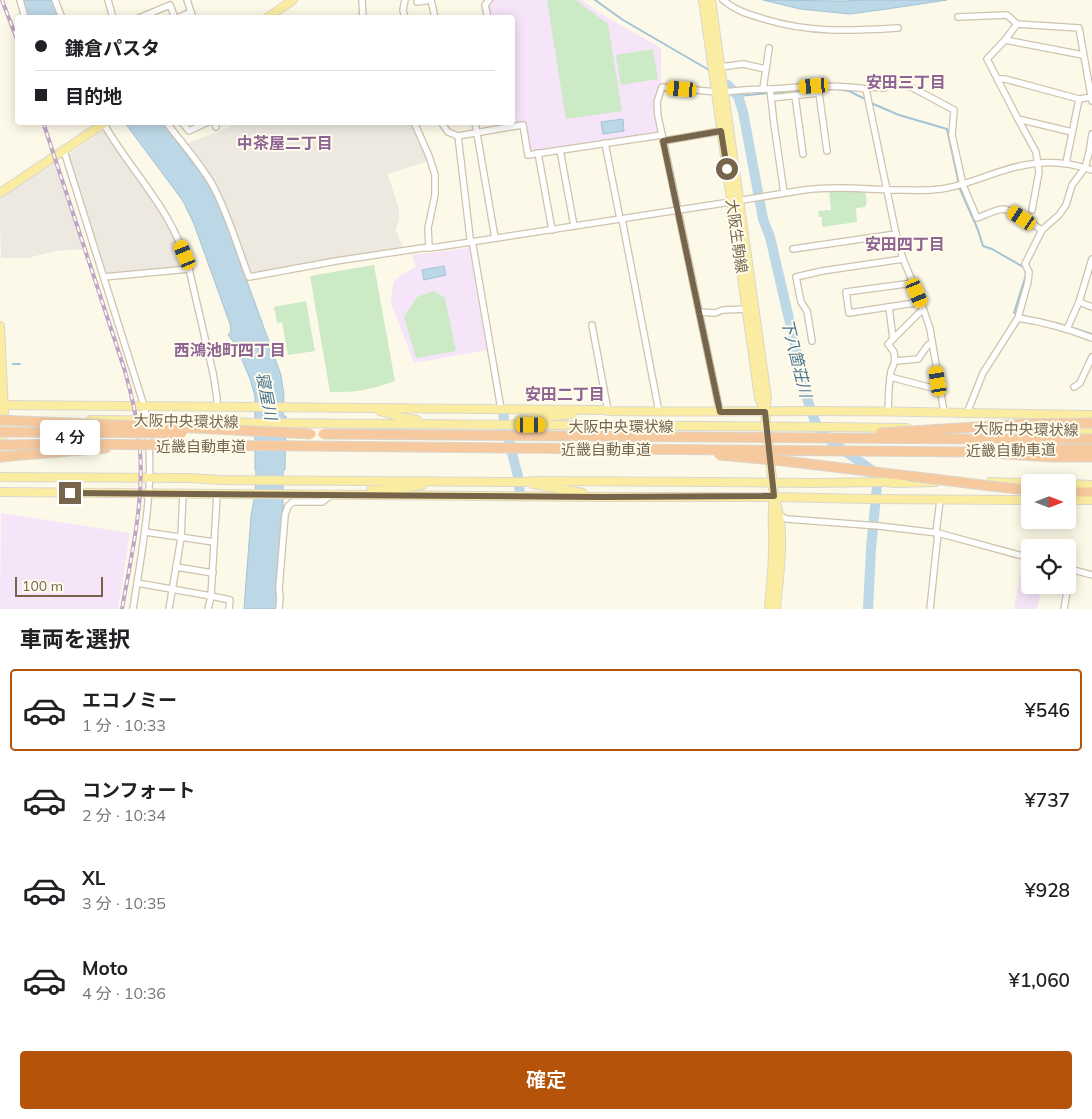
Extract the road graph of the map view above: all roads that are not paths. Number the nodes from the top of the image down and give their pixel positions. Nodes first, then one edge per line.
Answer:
1 (20, 0) edge
2 (55, 0) edge
3 (108, 0) edge
4 (187, 0) edge
5 (293, 0) edge
6 (362, 0) edge
7 (405, 0) edge
8 (489, 0) edge
9 (703, 0) edge
10 (711, 0) edge
11 (723, 0) edge
12 (417, 2) dead end
13 (25, 15) edge
14 (61, 15) edge
15 (112, 15) edge
16 (146, 15) edge
17 (175, 15) edge
18 (192, 15) edge
19 (270, 15) edge
20 (363, 15) edge
21 (404, 15) edge
22 (434, 15) edge
23 (488, 15) edge
24 (958, 17) dead end
25 (1017, 24) junction
26 (898, 28) dead end
27 (1005, 40) junction
28 (769, 48) dead end
29 (1083, 55) junction
30 (1089, 64) edge
31 (718, 67) junction
32 (766, 69) junction
33 (997, 79) junction
34 (866, 89) junction
35 (724, 91) junction
36 (769, 92) junction
37 (795, 96) junction
38 (1092, 97) edge
39 (1079, 99) junction
40 (1092, 101) edge
41 (1018, 119) junction
42 (102, 125) edge
43 (106, 125) edge
44 (168, 125) edge
45 (185, 125) edge
46 (201, 125) edge
47 (415, 125) edge
48 (443, 125) edge
49 (476, 125) edge
50 (509, 125) edge
51 (721, 131) junction
52 (477, 132) junction
53 (1072, 132) junction
54 (1092, 134) edge
55 (458, 136) junction
56 (662, 138) junction
57 (605, 143) junction
58 (560, 150) junction
59 (827, 150) dead end
60 (64, 151) junction
61 (538, 153) junction
62 (1091, 153) edge
63 (803, 154) dead end
64 (1038, 163) junction
65 (1066, 163) junction
66 (1085, 168) junction
67 (1092, 170) edge
68 (963, 185) junction
69 (888, 190) junction
70 (0, 192) edge
71 (784, 193) junction
72 (736, 201) junction
73 (678, 210) junction
74 (1032, 210) dead end
75 (621, 219) junction
76 (574, 226) junction
77 (552, 230) junction
78 (1042, 230) junction
79 (896, 234) junction
80 (495, 238) junction
81 (472, 242) junction
82 (429, 248) junction
83 (793, 249) dead end
84 (903, 259) junction
85 (1092, 259) edge
86 (189, 270) junction
87 (104, 278) junction
88 (913, 283) junction
89 (1079, 302) junction
90 (922, 306) junction
91 (889, 307) junction
92 (1092, 307) edge
93 (747, 309) junction
94 (698, 312) junction
95 (1018, 318) junction
96 (592, 325) dead end
97 (0, 326) edge
98 (1068, 327) junction
99 (1092, 338) edge
100 (893, 340) junction
101 (812, 341) dead end
102 (932, 343) junction
103 (1092, 357) edge
104 (895, 361) junction
105 (890, 377) junction
106 (1074, 387) dead end
107 (940, 390) junction
108 (2, 405) edge
109 (144, 406) junction
110 (217, 407) junction
111 (366, 408) junction
112 (501, 409) junction
113 (608, 411) junction
114 (659, 412) junction
115 (720, 412) junction
116 (765, 412) junction
117 (888, 412) junction
118 (944, 412) junction
119 (967, 413) junction
120 (1074, 415) junction
121 (1092, 415) edge
122 (1, 420) edge
123 (147, 420) junction
124 (1092, 423) edge
125 (466, 424) junction
126 (983, 428) junction
127 (1092, 430) edge
128 (0, 432) edge
129 (311, 434) junction
130 (835, 438) junction
131 (1092, 439) edge
132 (0, 445) edge
133 (131, 446) junction
134 (576, 448) junction
135 (1092, 449) edge
136 (973, 452) junction
137 (0, 457) edge
138 (1092, 457) edge
139 (0, 477) edge
140 (150, 478) junction
141 (441, 482) junction
142 (522, 482) junction
143 (970, 482) junction
144 (1021, 484) edge
145 (1076, 484) edge
146 (1092, 485) edge
147 (1021, 489) edge
148 (0, 492) edge
149 (1076, 492) edge
150 (1092, 492) edge
151 (150, 493) junction
152 (184, 493) junction
153 (1021, 493) edge
154 (217, 494) junction
155 (319, 494) junction
156 (331, 494) junction
157 (774, 496) junction
158 (602, 497) junction
159 (940, 500) junction
160 (1021, 500) edge
161 (1076, 500) edge
162 (1092, 500) edge
163 (780, 516) junction
164 (145, 532) junction
165 (937, 533) junction
166 (181, 538) junction
167 (214, 542) junction
168 (1021, 556) edge
169 (176, 567) junction
170 (1076, 570) edge
171 (213, 573) junction
172 (1092, 575) edge
173 (137, 583) junction
174 (172, 589) junction
175 (1066, 594) edge
176 (212, 596) junction
177 (133, 609) edge
178 (169, 609) edge
179 (208, 609) edge
180 (230, 609) edge
181 (279, 609) edge
182 (768, 609) edge
183 (776, 609) edge
184 (930, 609) edge
185 (1064, 609) edge

1 - 13 street
2 - 14 street
3 - 15 street
4 - 18 street
5 - 19 main road
6 - 20 street
7 - 21 street
8 - 23 street
9 - 31 main road, 大阪生駒線
10 - 31 main road, 大阪生駒線
11 - 26 street
12 - 22 street
16 - 17 street
24 - 25 street
25 - 27 street
25 - 29 street
27 - 29 street
27 - 33 street
28 - 32 street
29 - 30 street
30 - 38 street
31 - 32 street
31 - 35 main road, 大阪生駒線
31 - 35 main road, 大阪生駒線
32 - 36 street
33 - 39 street
33 - 41 street
34 - 36 street
34 - 68 street
34 - 69 street
35 - 36 street
35 - 51 main road, 大阪生駒線
35 - 56 street
35 - 72 main road, 大阪生駒線
36 - 37 street
36 - 71 street
37 - 59 street
37 - 63 street
38 - 39 street
38 - 40 street
39 - 53 street
41 - 53 street
41 - 64 street
42 - 60 main road
43 - 86 street
44 - 82 street
45 - 46 street
47 - 82 street
48 - 55 street
49 - 52 street
50 - 52 street
50 - 61 street
51 - 56 street
51 - 72 main road, 大阪生駒線
52 - 55 street
52 - 80 street
53 - 65 street
54 - 62 street
55 - 81 street
56 - 57 street
56 - 73 street
57 - 58 street
57 - 75 street
58 - 61 street
58 - 76 street
60 - 70 main road
60 - 87 street
61 - 77 street
62 - 66 street
64 - 65 street
64 - 68 street
64 - 74 street
65 - 66 street
66 - 67 street
66 - 78 street
68 - 69 street
68 - 78 street
69 - 71 street
69 - 79 street
71 - 72 street
72 - 73 street
72 - 93 main road, 大阪生駒線
72 - 116 main road, 大阪生駒線
73 - 75 street
73 - 94 street
75 - 76 street
75 - 114 street
76 - 77 street
77 - 80 street
78 - 95 street
79 - 83 street
79 - 84 street
80 - 81 street
81 - 82 street
81 - 112 street
84 - 88 street
84 - 101 street
85 - 89 street
86 - 87 street
86 - 110 street
87 - 109 street
88 - 90 street
88 - 91 street
89 - 92 street
89 - 98 street
90 - 91 street
90 - 100 street
90 - 102 street
91 - 100 street
93 - 94 street
93 - 116 main road, 大阪生駒線
94 - 115 street
95 - 98 street
95 - 119 street
96 - 113 street
97 - 108 main road
98 - 99 street
100 - 104 street
102 - 104 street
102 - 107 street
103 - 106 street
104 - 105 street
105 - 107 street
105 - 117 street
107 - 118 street
108 - 109 main road
108 - 122 main road
109 - 110 main road
109 - 123 street
110 - 111 main road
111 - 112 main road
111 - 125 main road
112 - 113 main road
113 - 114 main road
113 - 125 main road
114 - 115 main road
115 - 116 main road
116 - 117 main road
116 - 157 main road, 大阪生駒線
117 - 118 main road
118 - 119 main road
119 - 120 main road
120 - 121 main road
120 - 126 main road
122 - 123 main road, 大阪中央環状線
122 - 129 highway, bridge
122 - 137 main road
123 - 125 main road, 大阪中央環状線
123 - 140 street
124 - 130 highway, bridge
125 - 126 main road, 大阪中央環状線, bridge
126 - 127 main road, 大阪中央環状線
128 - 129 highway, 近畿自動車道, bridge
129 - 130 highway, 近畿自動車道, bridge
130 - 131 highway, 近畿自動車道, bridge
132 - 133 highway, 近畿自動車道, bridge
133 - 134 highway, 近畿自動車道, bridge
133 - 137 highway, bridge
134 - 136 highway, 近畿自動車道, bridge
134 - 147 highway, bridge
135 - 136 highway, 近畿自動車道
136 - 138 highway
139 - 140 main road
140 - 141 main road
140 - 151 street
141 - 142 main road
141 - 155 main road
142 - 143 main road, bridge
142 - 158 main road
143 - 144 main road
143 - 153 main road
145 - 146 main road
148 - 151 main road
149 - 150 highway
151 - 152 main road
151 - 164 street
152 - 154 main road
152 - 166 street
154 - 155 main road
154 - 167 street
155 - 156 main road
156 - 158 main road
156 - 181 street
157 - 158 main road
157 - 159 main road
157 - 163 main road, 大阪生駒線
157 - 182 main road, 大阪生駒線
159 - 160 main road
159 - 165 street
161 - 162 main road
163 - 165 street
163 - 183 main road, 大阪生駒線
164 - 166 street
164 - 173 street
165 - 168 street
165 - 184 street
166 - 167 street
166 - 169 street
167 - 171 street
169 - 171 street
169 - 174 street
170 - 172 street
171 - 176 street
173 - 174 street
173 - 177 street
174 - 176 street
174 - 178 street
175 - 185 street
176 - 179 street
176 - 180 street

